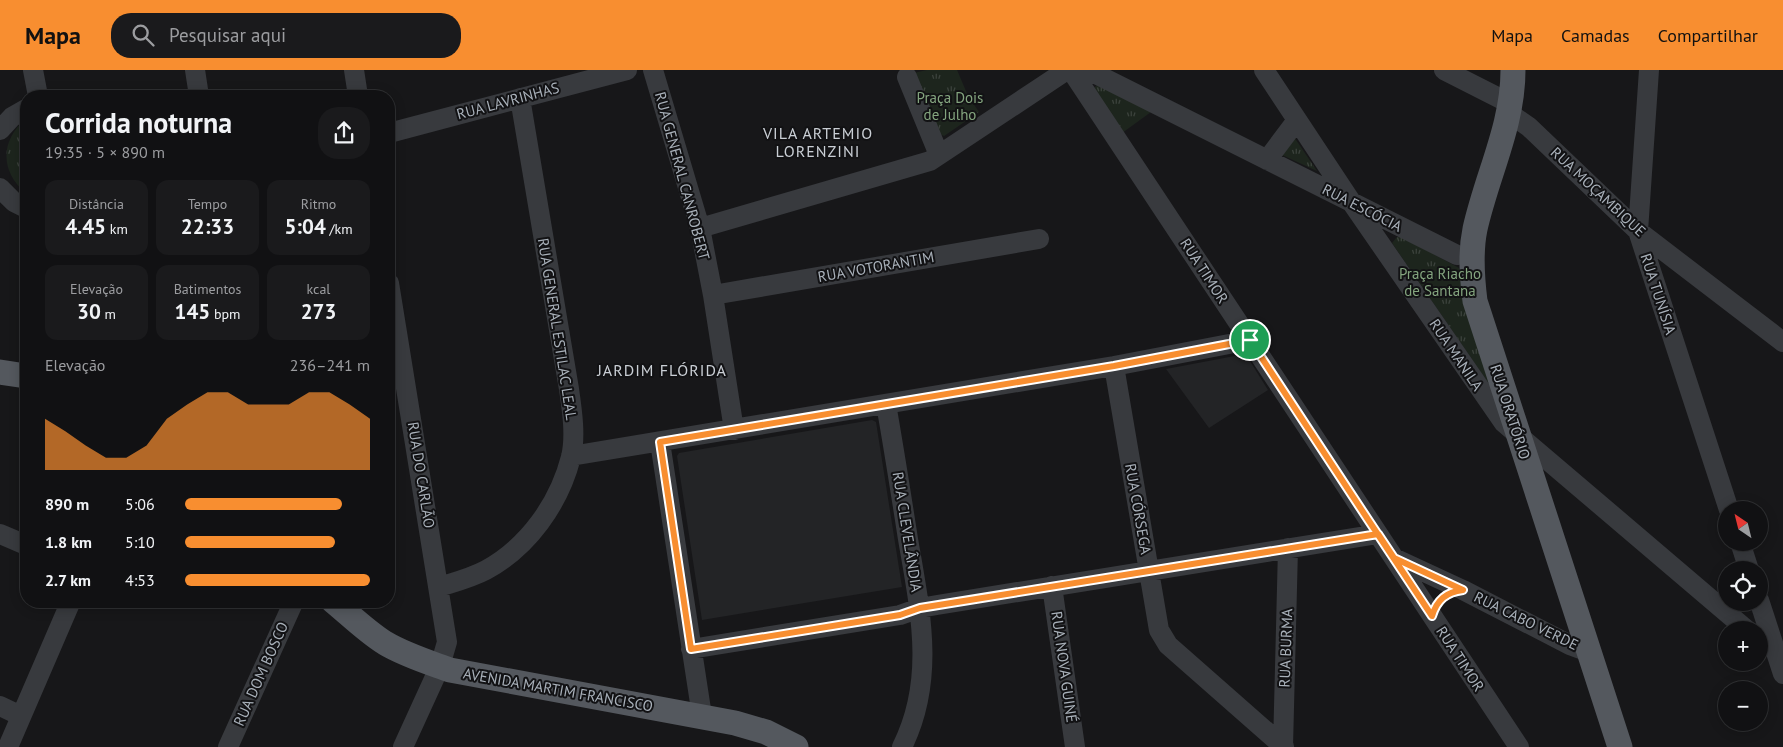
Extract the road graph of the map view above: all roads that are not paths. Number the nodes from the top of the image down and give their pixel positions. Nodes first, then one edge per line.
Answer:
1 (33, 70) edge
2 (195, 70) edge
3 (354, 70) edge
4 (627, 70) edge
5 (653, 70) edge
6 (1067, 70) edge
7 (1071, 70) edge
8 (1088, 70) edge
9 (1264, 70) edge
10 (1444, 70) edge
11 (1513, 70) edge
12 (1650, 70) edge
13 (907, 77) dead end
14 (37, 90) edge
15 (198, 90) edge
16 (357, 90) edge
17 (520, 98) junction
18 (1510, 108) junction
19 (20, 112) edge
20 (1297, 120) junction
21 (0, 130) edge
22 (395, 131) edge
23 (940, 156) junction
24 (1267, 160) junction
25 (0, 188) edge
26 (1352, 203) junction
27 (13, 204) edge
28 (700, 228) junction
29 (1638, 231) junction
30 (1039, 239) dead end
31 (1457, 255) dead end
32 (713, 295) junction
33 (1250, 340) junction
34 (395, 342) edge
35 (1783, 342) edge
36 (1114, 366) junction
37 (0, 372) edge
38 (20, 375) edge
39 (886, 404) junction
40 (734, 430) junction
41 (1519, 437) junction
42 (660, 442) junction
43 (572, 456) junction
44 (1726, 501) edge
45 (0, 534) edge
46 (1378, 534) junction
47 (20, 542) edge
48 (1288, 548) junction
49 (1394, 558) junction
50 (1149, 571) junction
51 (1052, 586) junction
52 (439, 587) junction
53 (1463, 590) junction
54 (67, 608) edge
55 (291, 608) edge
56 (341, 608) edge
57 (920, 608) junction
58 (1763, 611) edge
59 (1432, 616) junction
60 (1736, 621) edge
61 (1768, 647) edge
62 (691, 649) junction
63 (1589, 652) junction
64 (1780, 657) edge
65 (440, 666) junction
66 (1783, 674) edge
67 (0, 706) edge
68 (21, 716) junction
69 (702, 716) junction
70 (8, 747) edge
71 (228, 747) edge
72 (403, 747) edge
73 (796, 747) edge
74 (902, 747) edge
75 (1075, 747) edge
76 (1283, 747) edge
77 (1519, 747) edge
78 (1620, 747) edge

1 - 14 street
2 - 15 street
3 - 16 street
4 - 17 street, RUA LAVRINHAS
5 - 28 street, RUA GENERAL CANROBERT
6 - 23 street
7 - 33 street, RUA TIMOR
8 - 24 street, RUA ESCÓCIA
9 - 20 street, RUA MANILA
10 - 18 street, RUA MOÇAMBIQUE
11 - 18 main road, RUA ORATÓRIO
12 - 29 street, RUA TUNÍSIA
13 - 23 street
17 - 22 street, RUA LAVRINHAS
17 - 43 street, RUA GENERAL ESTILAC LEAL
18 - 29 street, RUA MOÇAMBIQUE
18 - 41 main road, RUA ORATÓRIO
19 - 21 street
20 - 24 street
20 - 26 street, RUA MANILA
23 - 28 street
24 - 26 street, RUA ESCÓCIA
25 - 27 street
26 - 31 street, RUA ESCÓCIA
26 - 41 street, RUA MANILA
28 - 32 street, RUA GENERAL CANROBERT
29 - 35 street, RUA MOÇAMBIQUE
29 - 44 street, RUA TUNÍSIA
30 - 32 street, RUA VOTORANTIM
32 - 40 street, RUA GENERAL CANROBERT
33 - 36 street
33 - 46 street, RUA TIMOR
34 - 52 street, RUA DO CARLÃO
36 - 39 street
36 - 50 street, RUA CÓRSEGA
37 - 38 main road
39 - 40 street
39 - 57 street, RUA CLEVELÂNDIA
40 - 42 street
41 - 60 street, RUA MANILA
41 - 63 main road, RUA ORATÓRIO
42 - 43 street
42 - 62 street
43 - 52 street, RUA GENERAL ESTILAC LEAL
45 - 47 street
46 - 48 street
46 - 49 street, RUA TIMOR
48 - 50 street
48 - 76 street, RUA BURMA
49 - 53 street, RUA CABO VERDE
49 - 59 street, RUA TIMOR
50 - 51 street
50 - 76 street, RUA CÓRSEGA
51 - 57 street
51 - 75 street, RUA NOVA GUINÉ
52 - 65 street, RUA DO CARLÃO
53 - 59 street, RUA CABO VERDE
53 - 63 street, RUA CABO VERDE
54 - 68 street
55 - 71 street, RUA DOM BOSCO
56 - 65 main road, AVENIDA MARTIM FRANCISCO
57 - 62 street
57 - 74 street, RUA CLEVELÂNDIA
58 - 64 street
59 - 77 street, RUA TIMOR
61 - 64 street
62 - 69 street
63 - 78 main road, RUA ORATÓRIO
64 - 66 street
65 - 69 main road, AVENIDA MARTIM FRANCISCO
65 - 72 street, RUA DO CARLÃO
67 - 68 street
68 - 70 street
69 - 73 main road, AVENIDA MARTIM FRANCISCO

